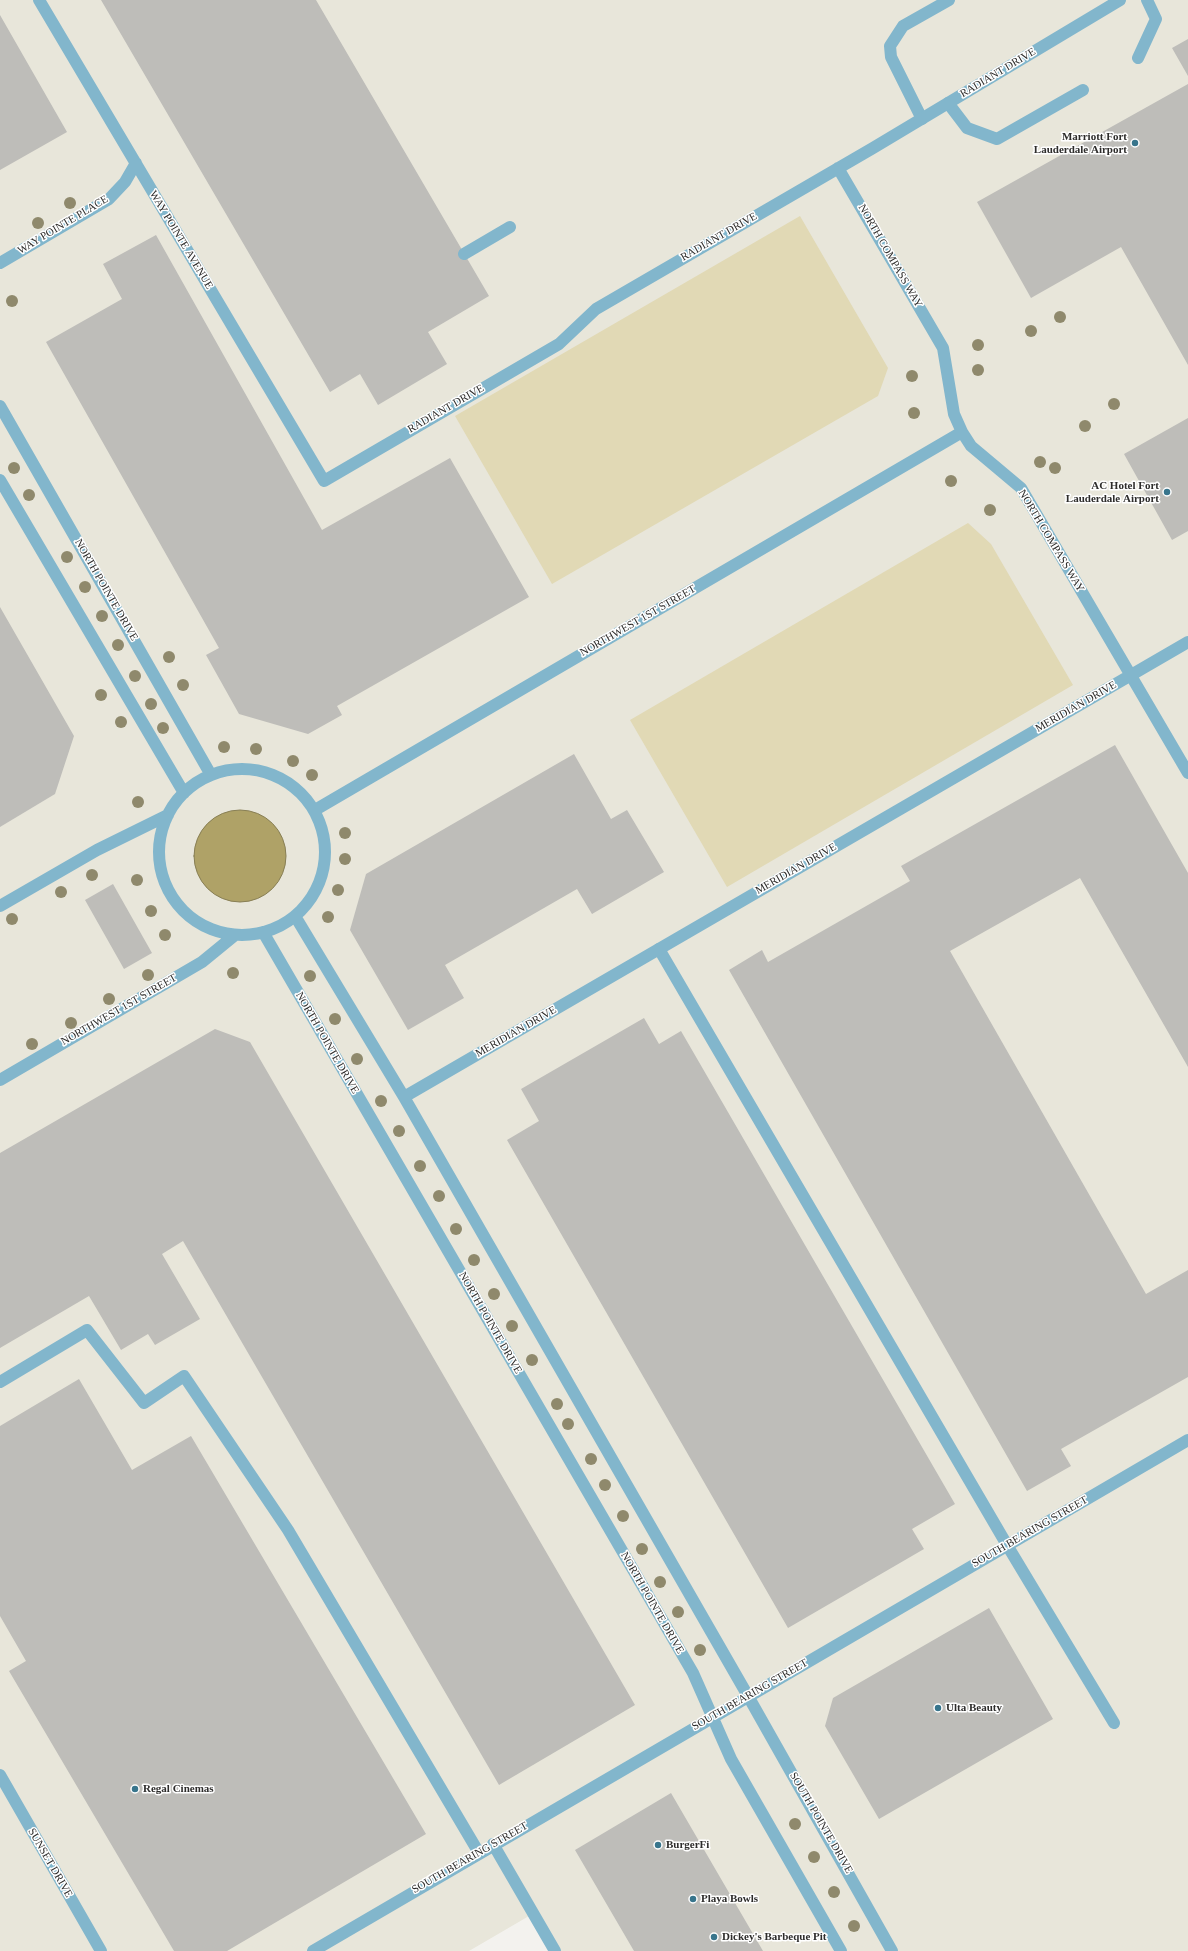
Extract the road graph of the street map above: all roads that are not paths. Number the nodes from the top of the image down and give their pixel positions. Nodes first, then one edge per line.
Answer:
1 (39, 0) edge
2 (949, 0) edge
3 (1120, 0) edge
4 (1148, 0) edge
5 (1138, 58) dead end
6 (1083, 90) dead end
7 (948, 103) junction
8 (922, 119) junction
9 (136, 163) junction
10 (838, 168) junction
11 (510, 227) dead end
12 (464, 254) dead end
13 (0, 263) edge
14 (0, 406) edge
15 (962, 432) junction
16 (0, 480) edge
17 (324, 481) joint
18 (1188, 642) edge
19 (1130, 676) junction
20 (1188, 773) edge
21 (211, 775) junction
22 (184, 792) junction
23 (315, 810) junction
24 (168, 815) junction
25 (0, 906) edge
26 (295, 916) junction
27 (263, 932) junction
28 (235, 935) junction
29 (658, 949) junction
30 (0, 1080) edge
31 (404, 1098) junction
32 (0, 1382) edge
33 (1188, 1440) edge
34 (1007, 1545) junction
35 (748, 1696) junction
36 (712, 1716) junction
37 (1114, 1723) dead end
38 (0, 1775) edge
39 (493, 1844) junction
40 (479, 1853) junction
41 (101, 1951) edge
42 (313, 1951) edge
43 (554, 1951) edge
44 (841, 1951) edge
45 (892, 1951) edge

1 - 9 street, WAY POINTE AVENUE
2 - 8 street
3 - 7 street, RADIANT DRIVE
4 - 5 street
6 - 7 street
7 - 8 street, RADIANT DRIVE
8 - 10 street, RADIANT DRIVE
9 - 13 street, WAY POINTE PLACE
9 - 17 street, WAY POINTE AVENUE
10 - 15 street, NORTH COMPASS WAY
10 - 17 street, RADIANT DRIVE
11 - 12 street
14 - 21 street, NORTH POINTE DRIVE
15 - 19 street, NORTH COMPASS WAY
15 - 23 street, NORTHWEST 1ST STREET
16 - 22 street
18 - 19 street, MERIDIAN DRIVE
19 - 20 street, NORTH COMPASS WAY
19 - 29 street, MERIDIAN DRIVE
21 - 22 street
21 - 23 street
22 - 24 street
23 - 26 street
24 - 25 street
24 - 28 street
26 - 27 street
26 - 31 street
27 - 28 street
27 - 36 street, NORTH POINTE DRIVE
28 - 30 street, NORTHWEST 1ST STREET
29 - 31 street, MERIDIAN DRIVE
29 - 34 street
31 - 35 street
32 - 40 street
33 - 34 street, SOUTH BEARING STREET
34 - 35 street, SOUTH BEARING STREET
34 - 37 street
35 - 36 street, SOUTH BEARING STREET
35 - 45 street, SOUTH POINTE DRIVE
36 - 39 street, SOUTH BEARING STREET
36 - 44 street
38 - 41 street, SUNSET DRIVE
39 - 40 street, SOUTH BEARING STREET
39 - 43 street
40 - 42 street, SOUTH BEARING STREET

